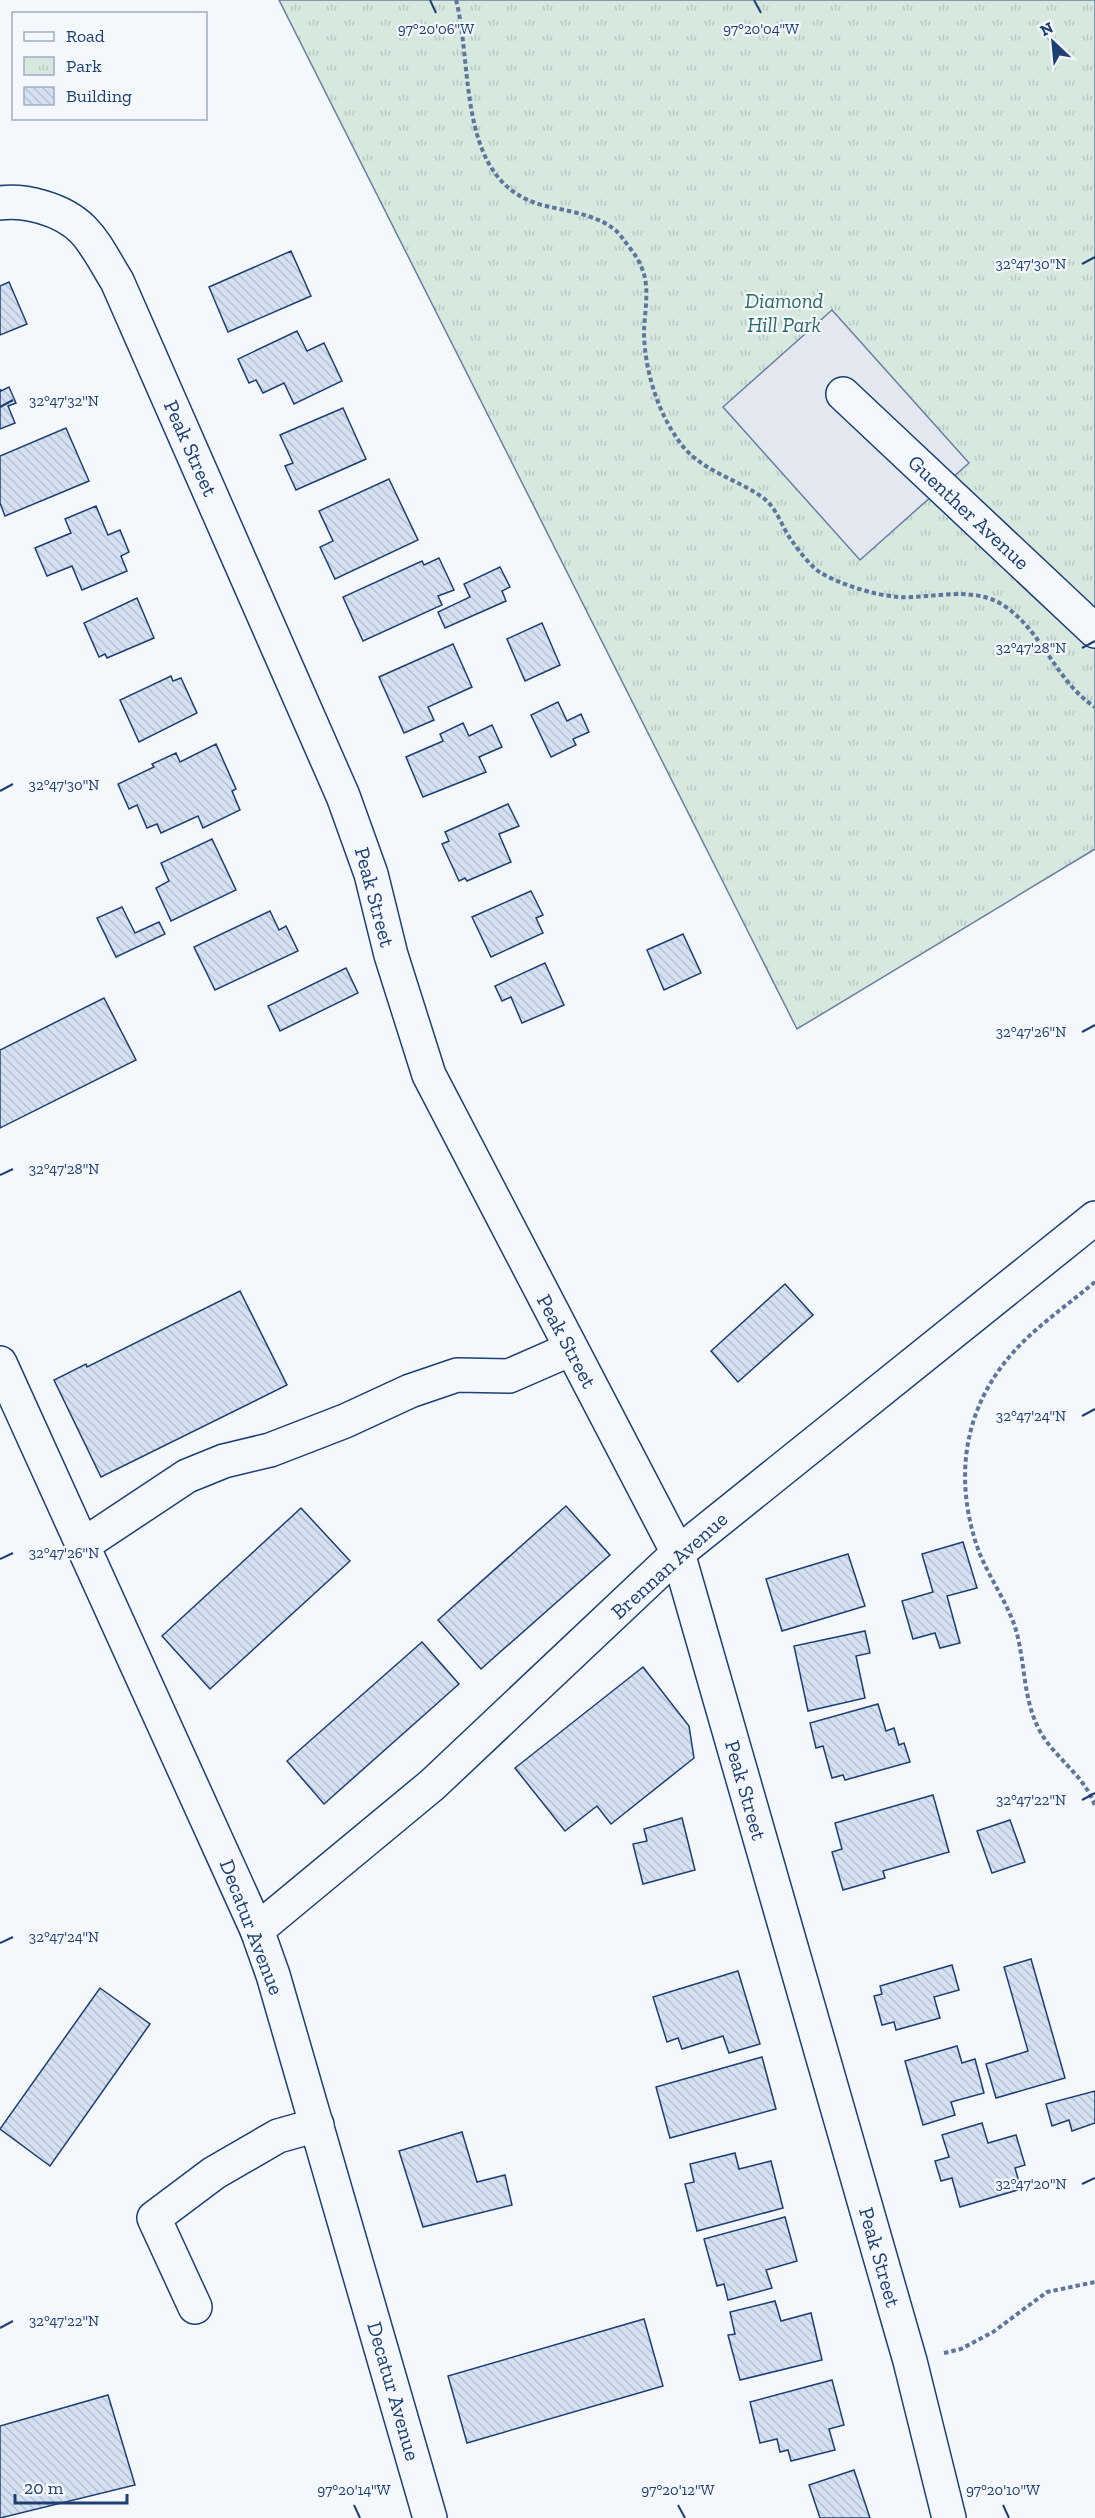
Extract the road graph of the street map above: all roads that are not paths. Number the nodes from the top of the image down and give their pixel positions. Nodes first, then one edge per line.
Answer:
1 (0, 203) edge
2 (843, 394) dead end
3 (1095, 631) edge
4 (1095, 1218) edge
5 (572, 1349) junction
6 (0, 1363) edge
7 (83, 1545) junction
8 (678, 1553) junction
9 (257, 1930) junction
10 (317, 2125) junction
11 (195, 2307) dead end
12 (430, 2518) edge
13 (949, 2518) edge

1 - 5 street, Peak Street
2 - 3 street, Guenther Avenue
4 - 8 street, Brennan Avenue
5 - 7 street
5 - 8 street, Peak Street
6 - 7 street, Decatur Avenue
7 - 9 street, Decatur Avenue
8 - 9 street, Brennan Avenue
8 - 13 street, Peak Street
9 - 10 street, Decatur Avenue
10 - 11 street
10 - 12 street, Decatur Avenue

